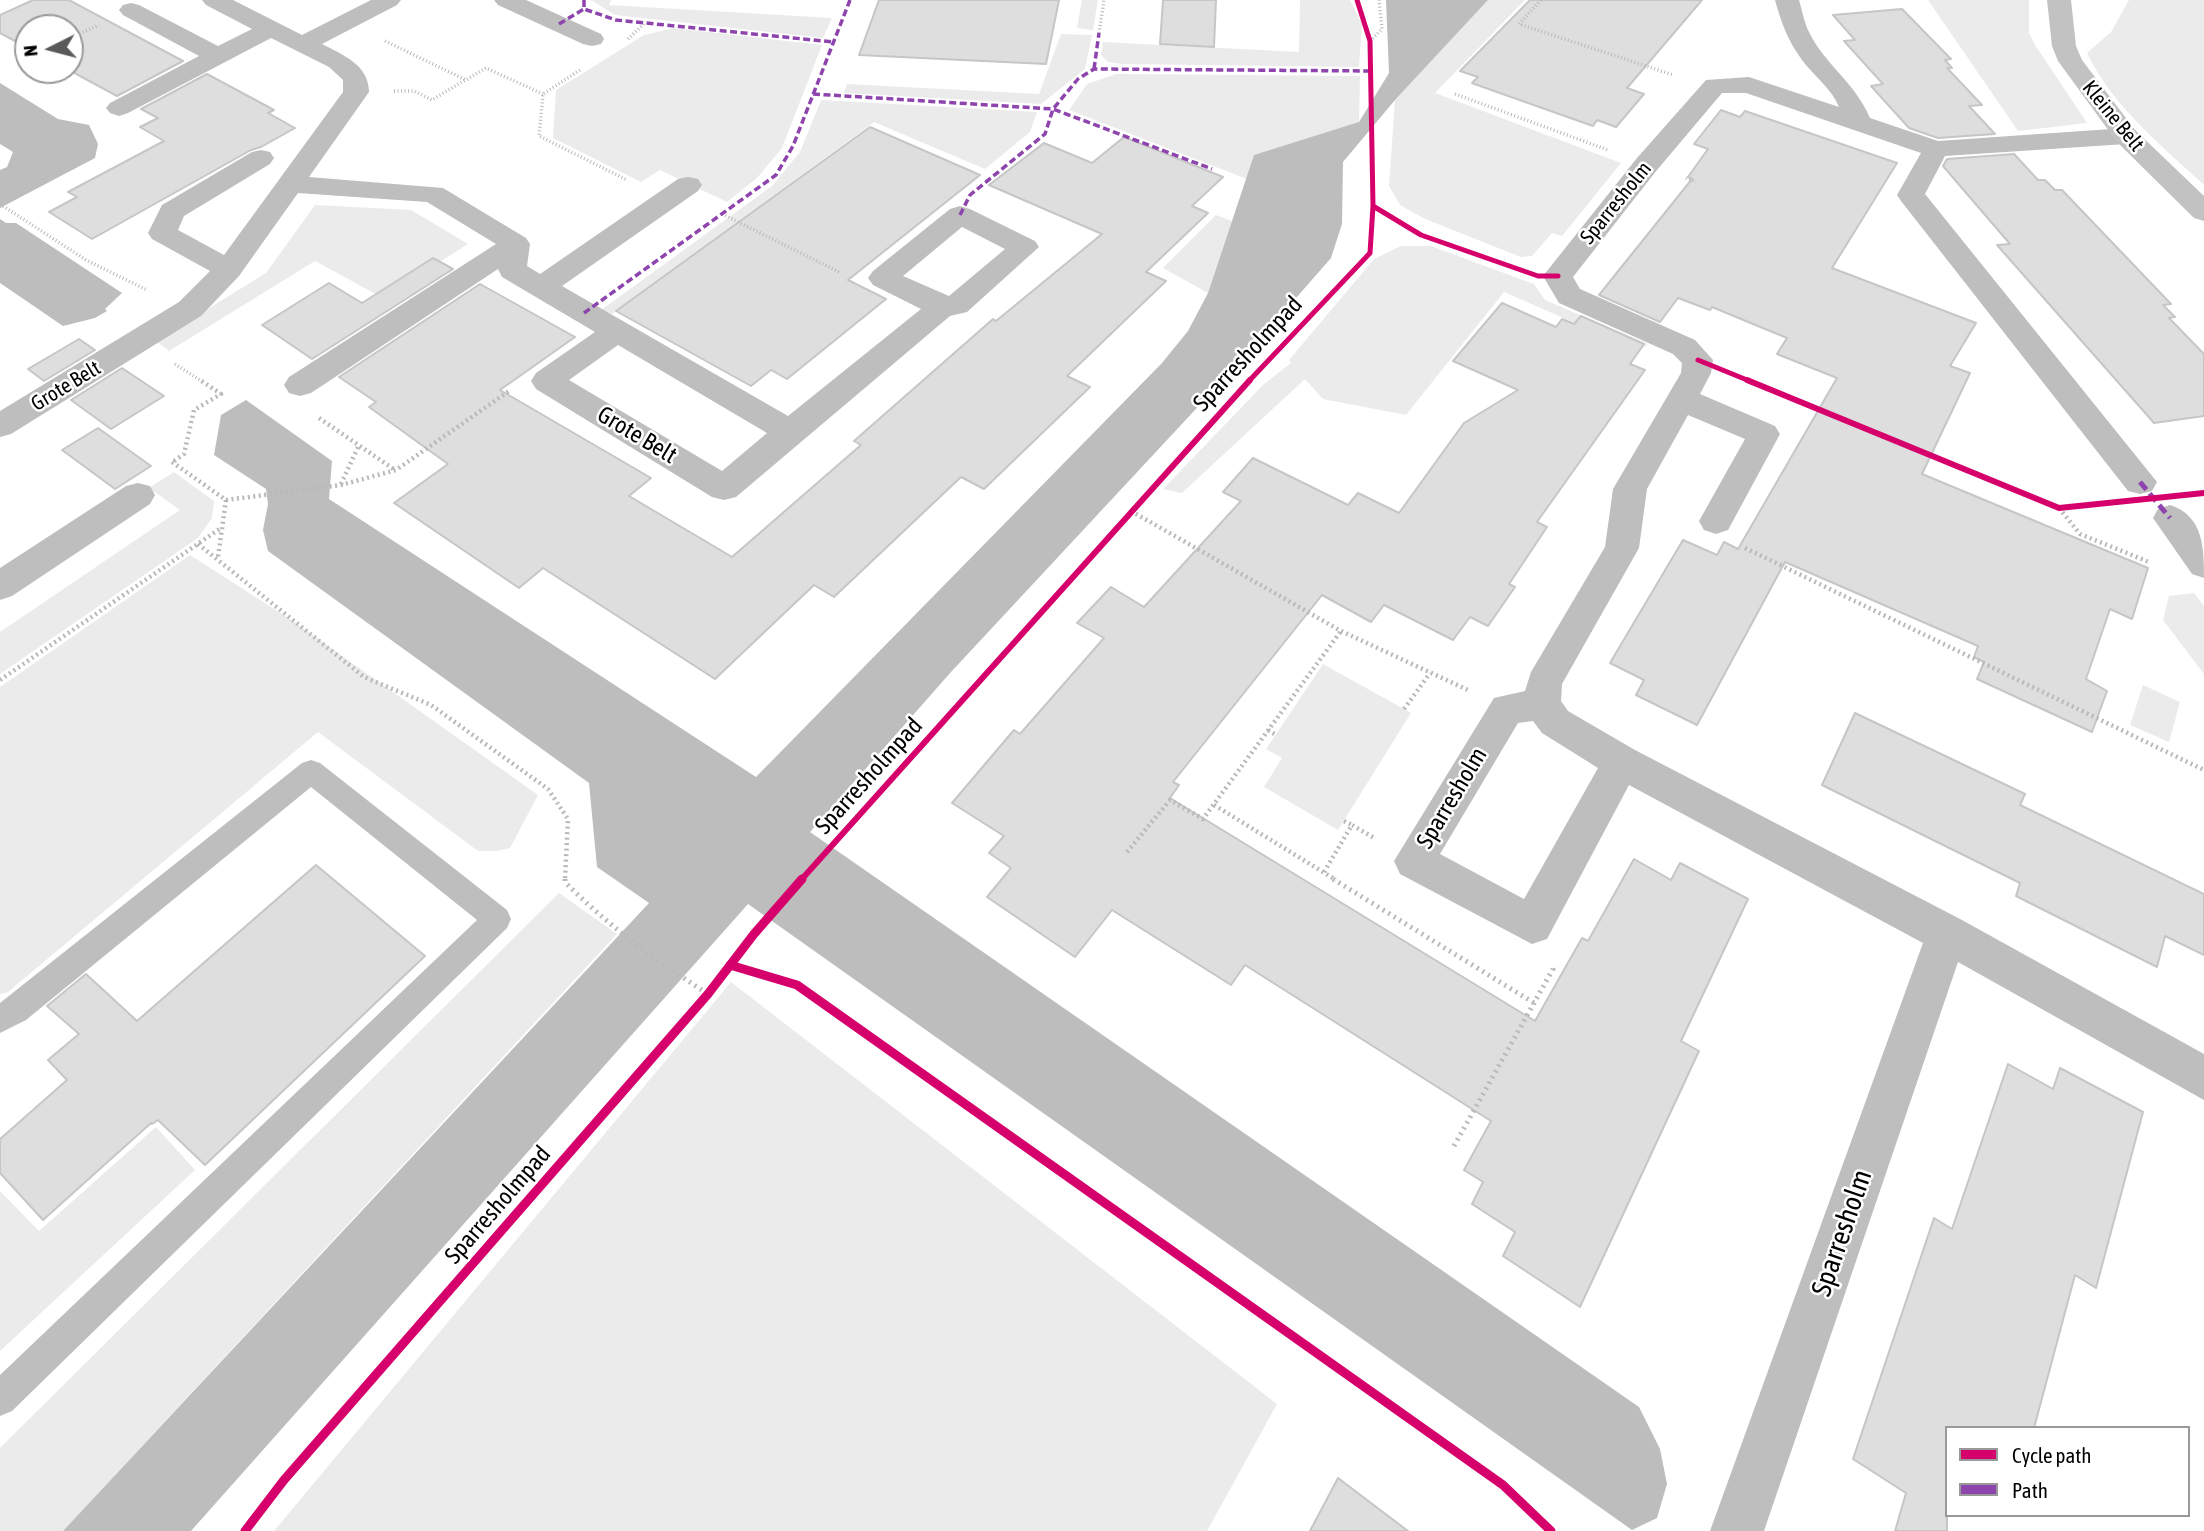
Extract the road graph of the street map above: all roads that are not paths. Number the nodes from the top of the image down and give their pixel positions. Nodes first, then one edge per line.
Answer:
1 (214, 0) edge
2 (389, 0) edge
3 (506, 0) edge
4 (1787, 0) edge
5 (2059, 0) edge
6 (131, 10) dead end
7 (272, 28) junction
8 (592, 39) dead end
9 (303, 44) junction
10 (219, 57) junction
11 (119, 108) dead end
12 (1858, 121) junction
13 (2126, 136) junction
14 (1936, 149) junction
15 (261, 158) dead end
16 (290, 184) junction
17 (678, 193) road end
18 (2204, 212) edge
19 (516, 244) junction
20 (229, 269) junction
21 (541, 288) junction
22 (942, 307) junction
23 (615, 332) junction
24 (300, 386) road end
25 (1681, 398) junction
26 (0, 426) edge
27 (790, 432) junction
28 (2140, 482) dead end
29 (138, 495) road end
30 (2170, 518) dead end
31 (1716, 521) road end
32 (2204, 565) edge
33 (0, 586) edge
34 (1525, 706) junction
35 (1621, 762) junction
36 (1947, 934) junction
37 (0, 1019) edge
38 (2204, 1078) edge
39 (0, 1399) edge
40 (1737, 1531) edge

1 - 7 street
2 - 9 street
3 - 8 street
4 - 12 street
5 - 13 street, Kleine Belt
6 - 10 street
7 - 9 street
7 - 10 street
9 - 16 street, Grote Belt
10 - 11 street
12 - 14 street
12 - 25 street, Sparresholm
13 - 14 street
13 - 18 street, Kleine Belt
14 - 28 street
15 - 20 street
16 - 19 street
16 - 20 street, Grote Belt
17 - 21 street
19 - 21 street
19 - 24 street
20 - 26 street, Grote Belt
21 - 23 street
22 - 22 street, Grote Belt
22 - 27 street, Grote Belt
23 - 27 street
23 - 27 street, Grote Belt
25 - 31 street
25 - 34 street, Sparresholm
29 - 33 street
30 - 32 street
34 - 35 street
34 - 35 street, Sparresholm
35 - 36 street
36 - 38 street
36 - 40 street, Sparresholm
37 - 39 lane

